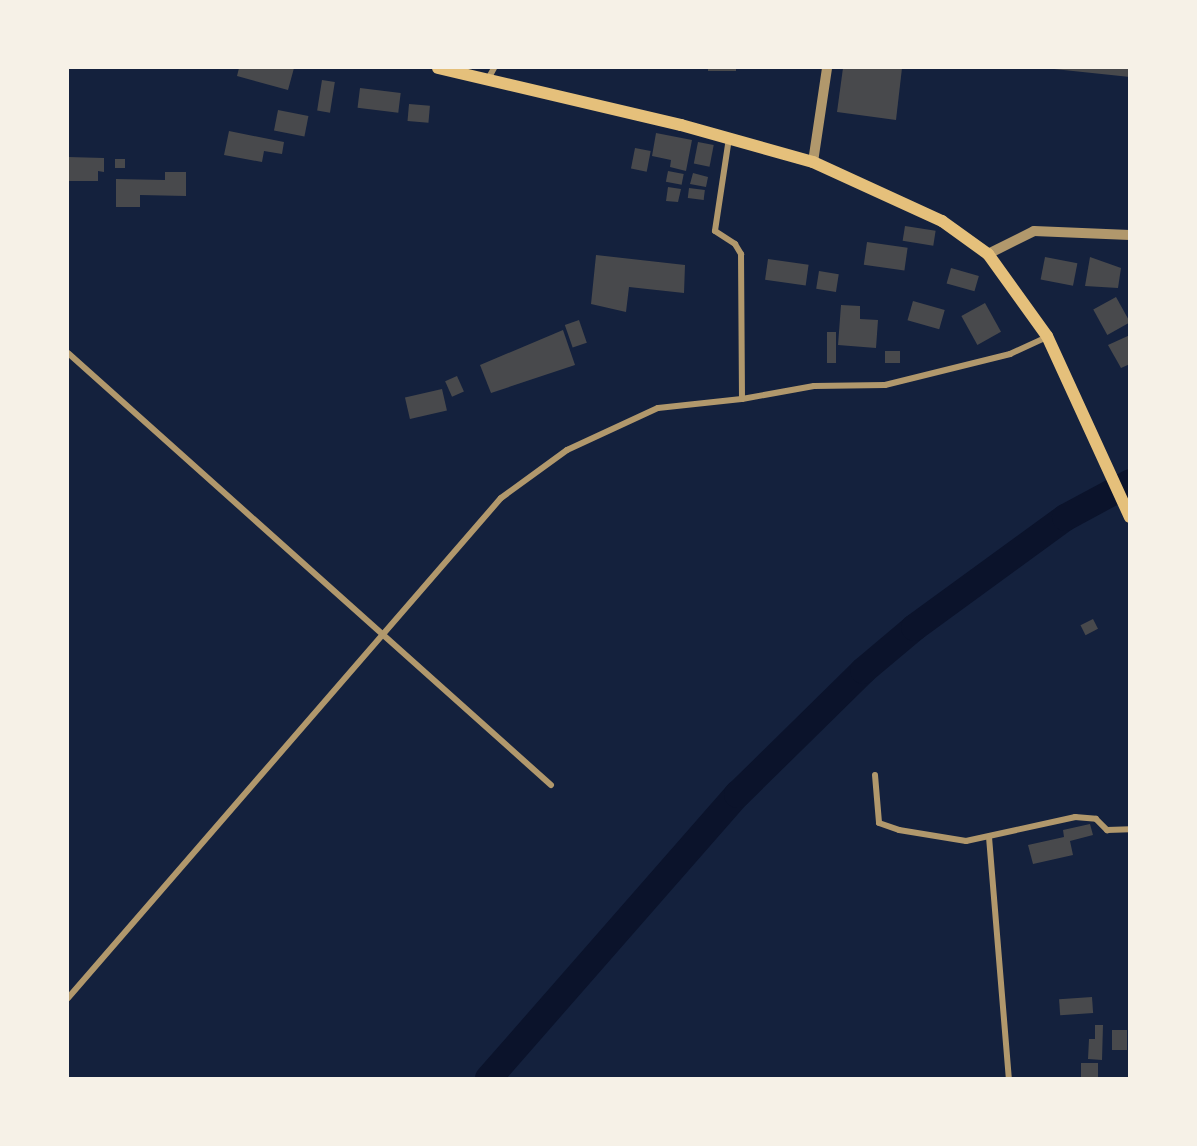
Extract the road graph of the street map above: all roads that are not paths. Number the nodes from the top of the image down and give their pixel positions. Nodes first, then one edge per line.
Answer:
1 (438, 68) edge
2 (827, 68) edge
3 (491, 73) edge
4 (729, 138) junction
5 (813, 162) junction
6 (1130, 235) edge
7 (988, 254) junction
8 (1047, 336) junction
9 (68, 353) edge
10 (742, 399) junction
11 (1130, 517) edge
12 (381, 634) junction
13 (875, 775) dead end
14 (551, 785) dead end
15 (1130, 829) edge
16 (989, 837) junction
17 (68, 998) edge
18 (1009, 1078) edge

1 - 3 main road
2 - 5 street
3 - 4 main road
4 - 5 main road
4 - 10 street
5 - 7 main road
6 - 7 street
7 - 8 main road
8 - 10 street
8 - 11 main road
9 - 12 street
10 - 12 street
12 - 14 street
12 - 17 street
13 - 16 street
15 - 16 street
16 - 18 street

